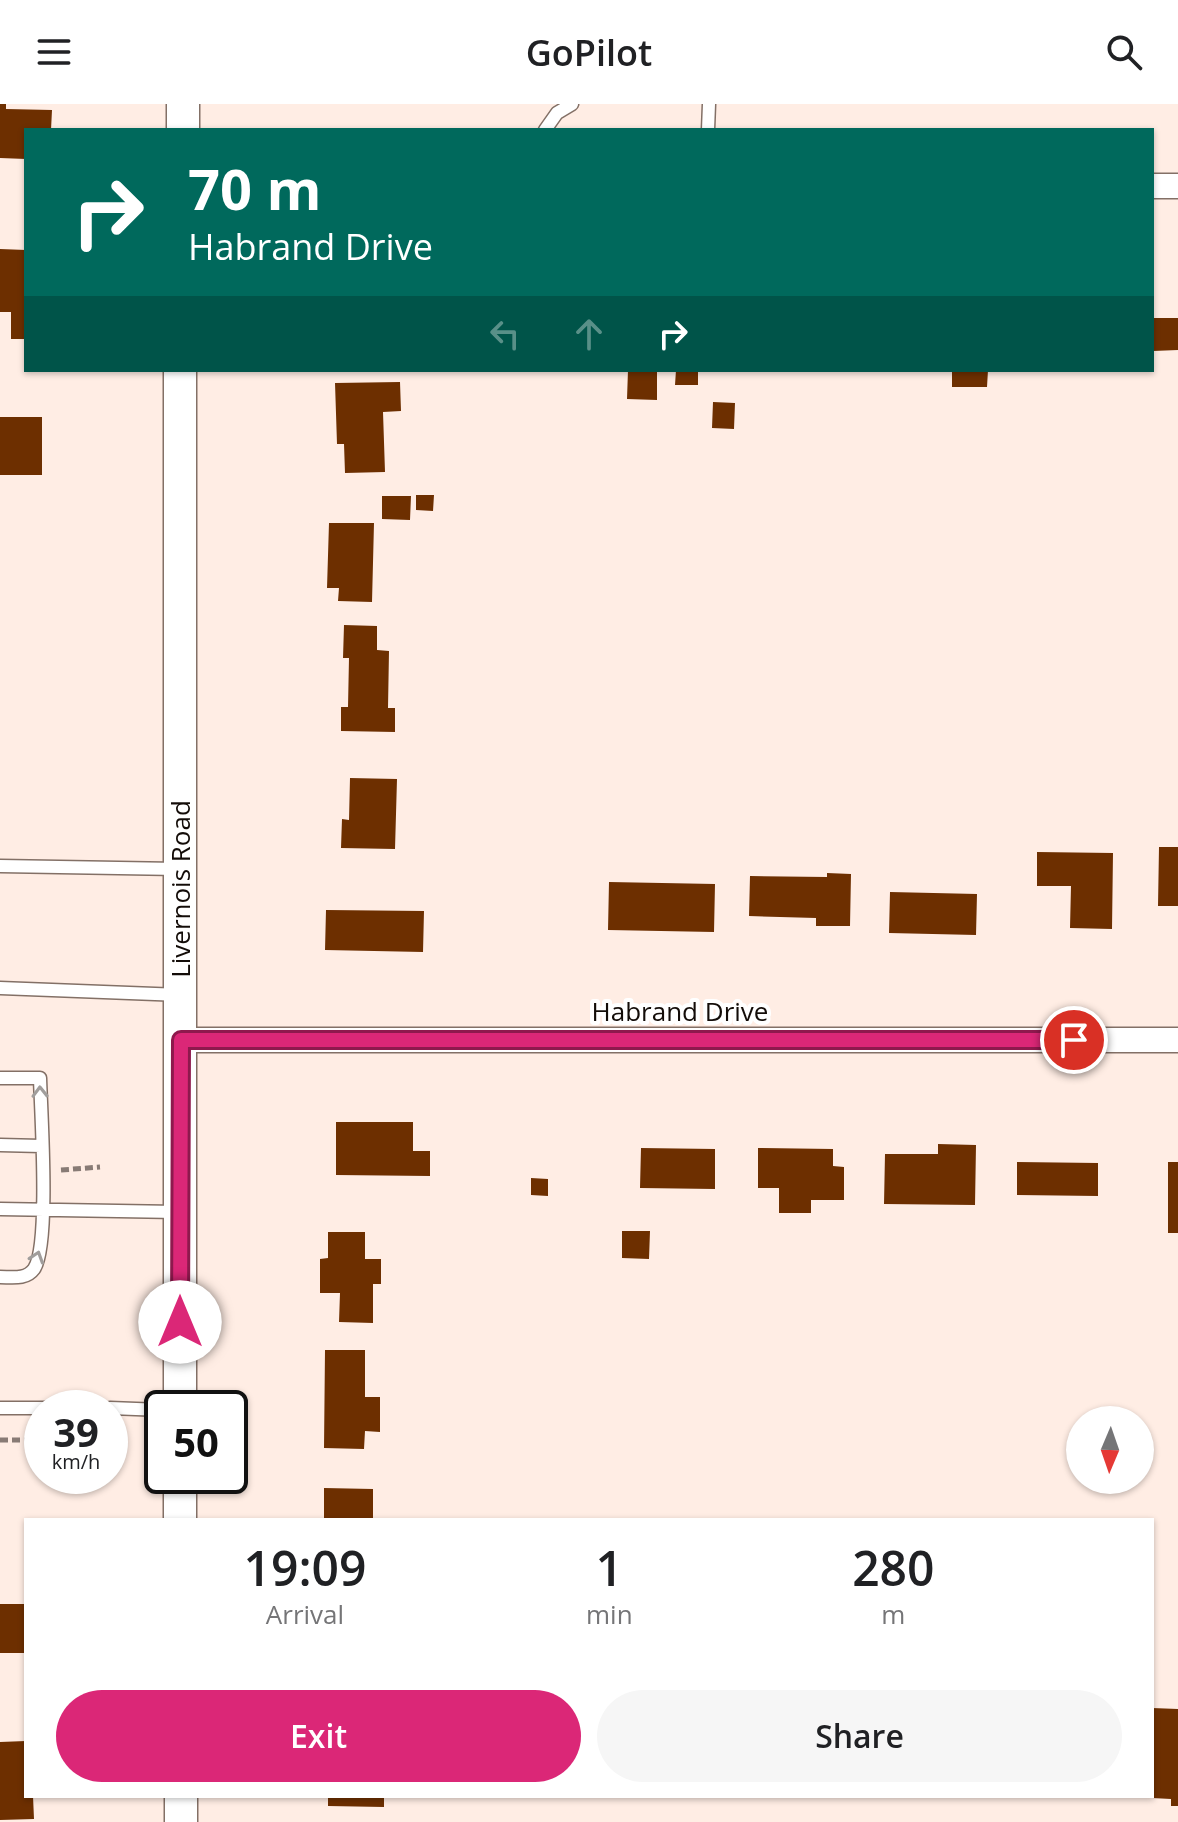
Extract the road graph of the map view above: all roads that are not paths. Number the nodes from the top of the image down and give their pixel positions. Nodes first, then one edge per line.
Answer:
1 (183, 104) edge
2 (572, 104) edge
3 (709, 104) edge
4 (183, 128) edge
5 (546, 128) edge
6 (708, 128) edge
7 (1154, 186) edge
8 (1178, 186) edge
9 (180, 372) edge
10 (0, 866) edge
11 (181, 869) junction
12 (0, 988) edge
13 (181, 995) junction
14 (181, 1040) junction
15 (1178, 1040) edge
16 (0, 1078) edge
17 (0, 1145) edge
18 (41, 1146) junction
19 (0, 1209) edge
20 (42, 1209) junction
21 (181, 1212) junction
22 (0, 1277) edge
23 (180, 1390) edge
24 (2, 1406) edge
25 (24, 1407) edge
26 (180, 1494) edge
27 (180, 1518) edge
28 (181, 1798) edge
29 (181, 1822) edge

1 - 4 main road
2 - 5 lane
3 - 6 lane
7 - 8 street
9 - 11 main road, Livernois Road
10 - 11 lane
11 - 13 main road, Livernois Road
12 - 13 lane
13 - 14 main road, Livernois Road
14 - 15 street, Habrand Drive
14 - 21 main road, Livernois Road
18 -> 16 lane
17 - 18 lane
18 - 20 lane
19 - 20 lane
20 - 21 lane
22 -> 20 lane
21 - 23 main road, Livernois Road
24 - 25 lane
26 - 27 main road
28 - 29 main road

